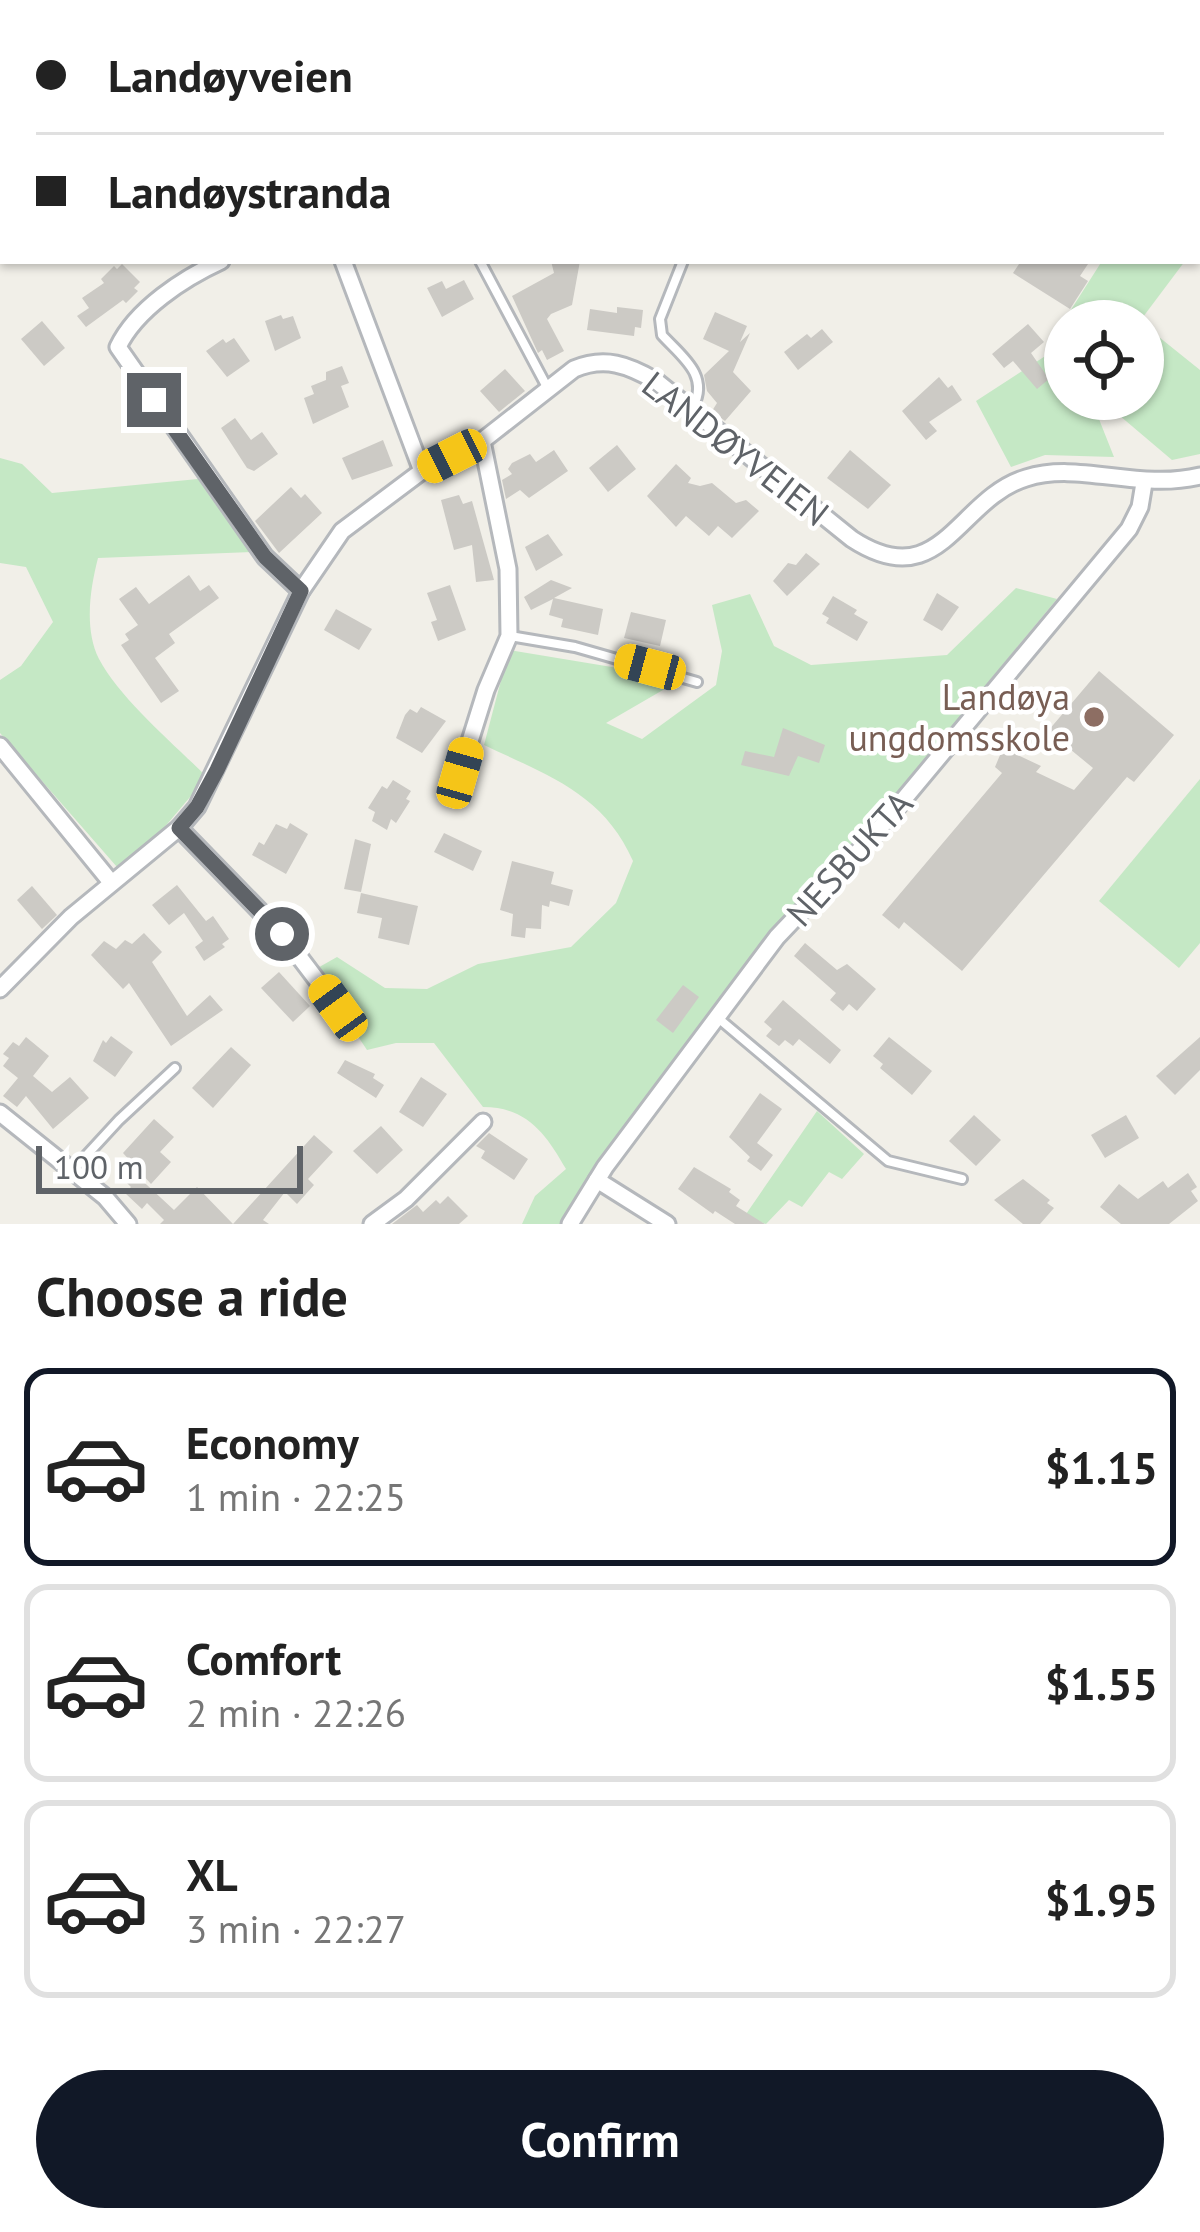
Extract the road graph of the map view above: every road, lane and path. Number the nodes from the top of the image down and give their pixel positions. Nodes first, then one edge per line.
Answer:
1 (216, 264) edge
2 (344, 264) edge
3 (481, 264) edge
4 (682, 264) edge
5 (547, 386) junction
6 (692, 408) junction
7 (482, 441) junction
8 (422, 471) junction
9 (1200, 476) edge
10 (1144, 482) junction
11 (301, 591) junction
12 (508, 636) junction
13 (697, 682) dead end
14 (0, 746) edge
15 (460, 773) dead end
16 (179, 828) junction
17 (110, 881) junction
18 (0, 989) edge
19 (338, 1008) dead end
20 (717, 1018) junction
21 (175, 1068) dead end
22 (0, 1114) edge
23 (483, 1122) dead end
24 (72, 1172) junction
25 (962, 1179) dead end
26 (597, 1180) junction
27 (128, 1224) edge
28 (372, 1224) edge
29 (570, 1224) edge
30 (667, 1224) edge

1 - 11 street
2 - 8 street
3 - 5 lane
4 - 6 lane
5 - 6 street, LANDØYVEIEN
5 - 7 street, LANDØYVEIEN
6 - 10 street, LANDØYVEIEN
7 - 8 street, LANDØYVEIEN
7 - 12 street
8 - 11 street, LANDØYVEIEN
9 - 10 street, LANDØYVEIEN
10 - 20 street, NESBUKTA
11 - 16 street, LANDØYVEIEN
12 - 13 lane
12 - 15 street
14 - 17 street
16 - 17 street, LANDØYVEIEN
16 - 19 street
17 - 18 street, LANDØYVEIEN
20 - 25 lane
20 - 26 street, NESBUKTA
21 - 24 lane
22 - 24 street
23 - 28 street
24 - 27 street
26 - 29 street, NESBUKTA
26 - 30 street

